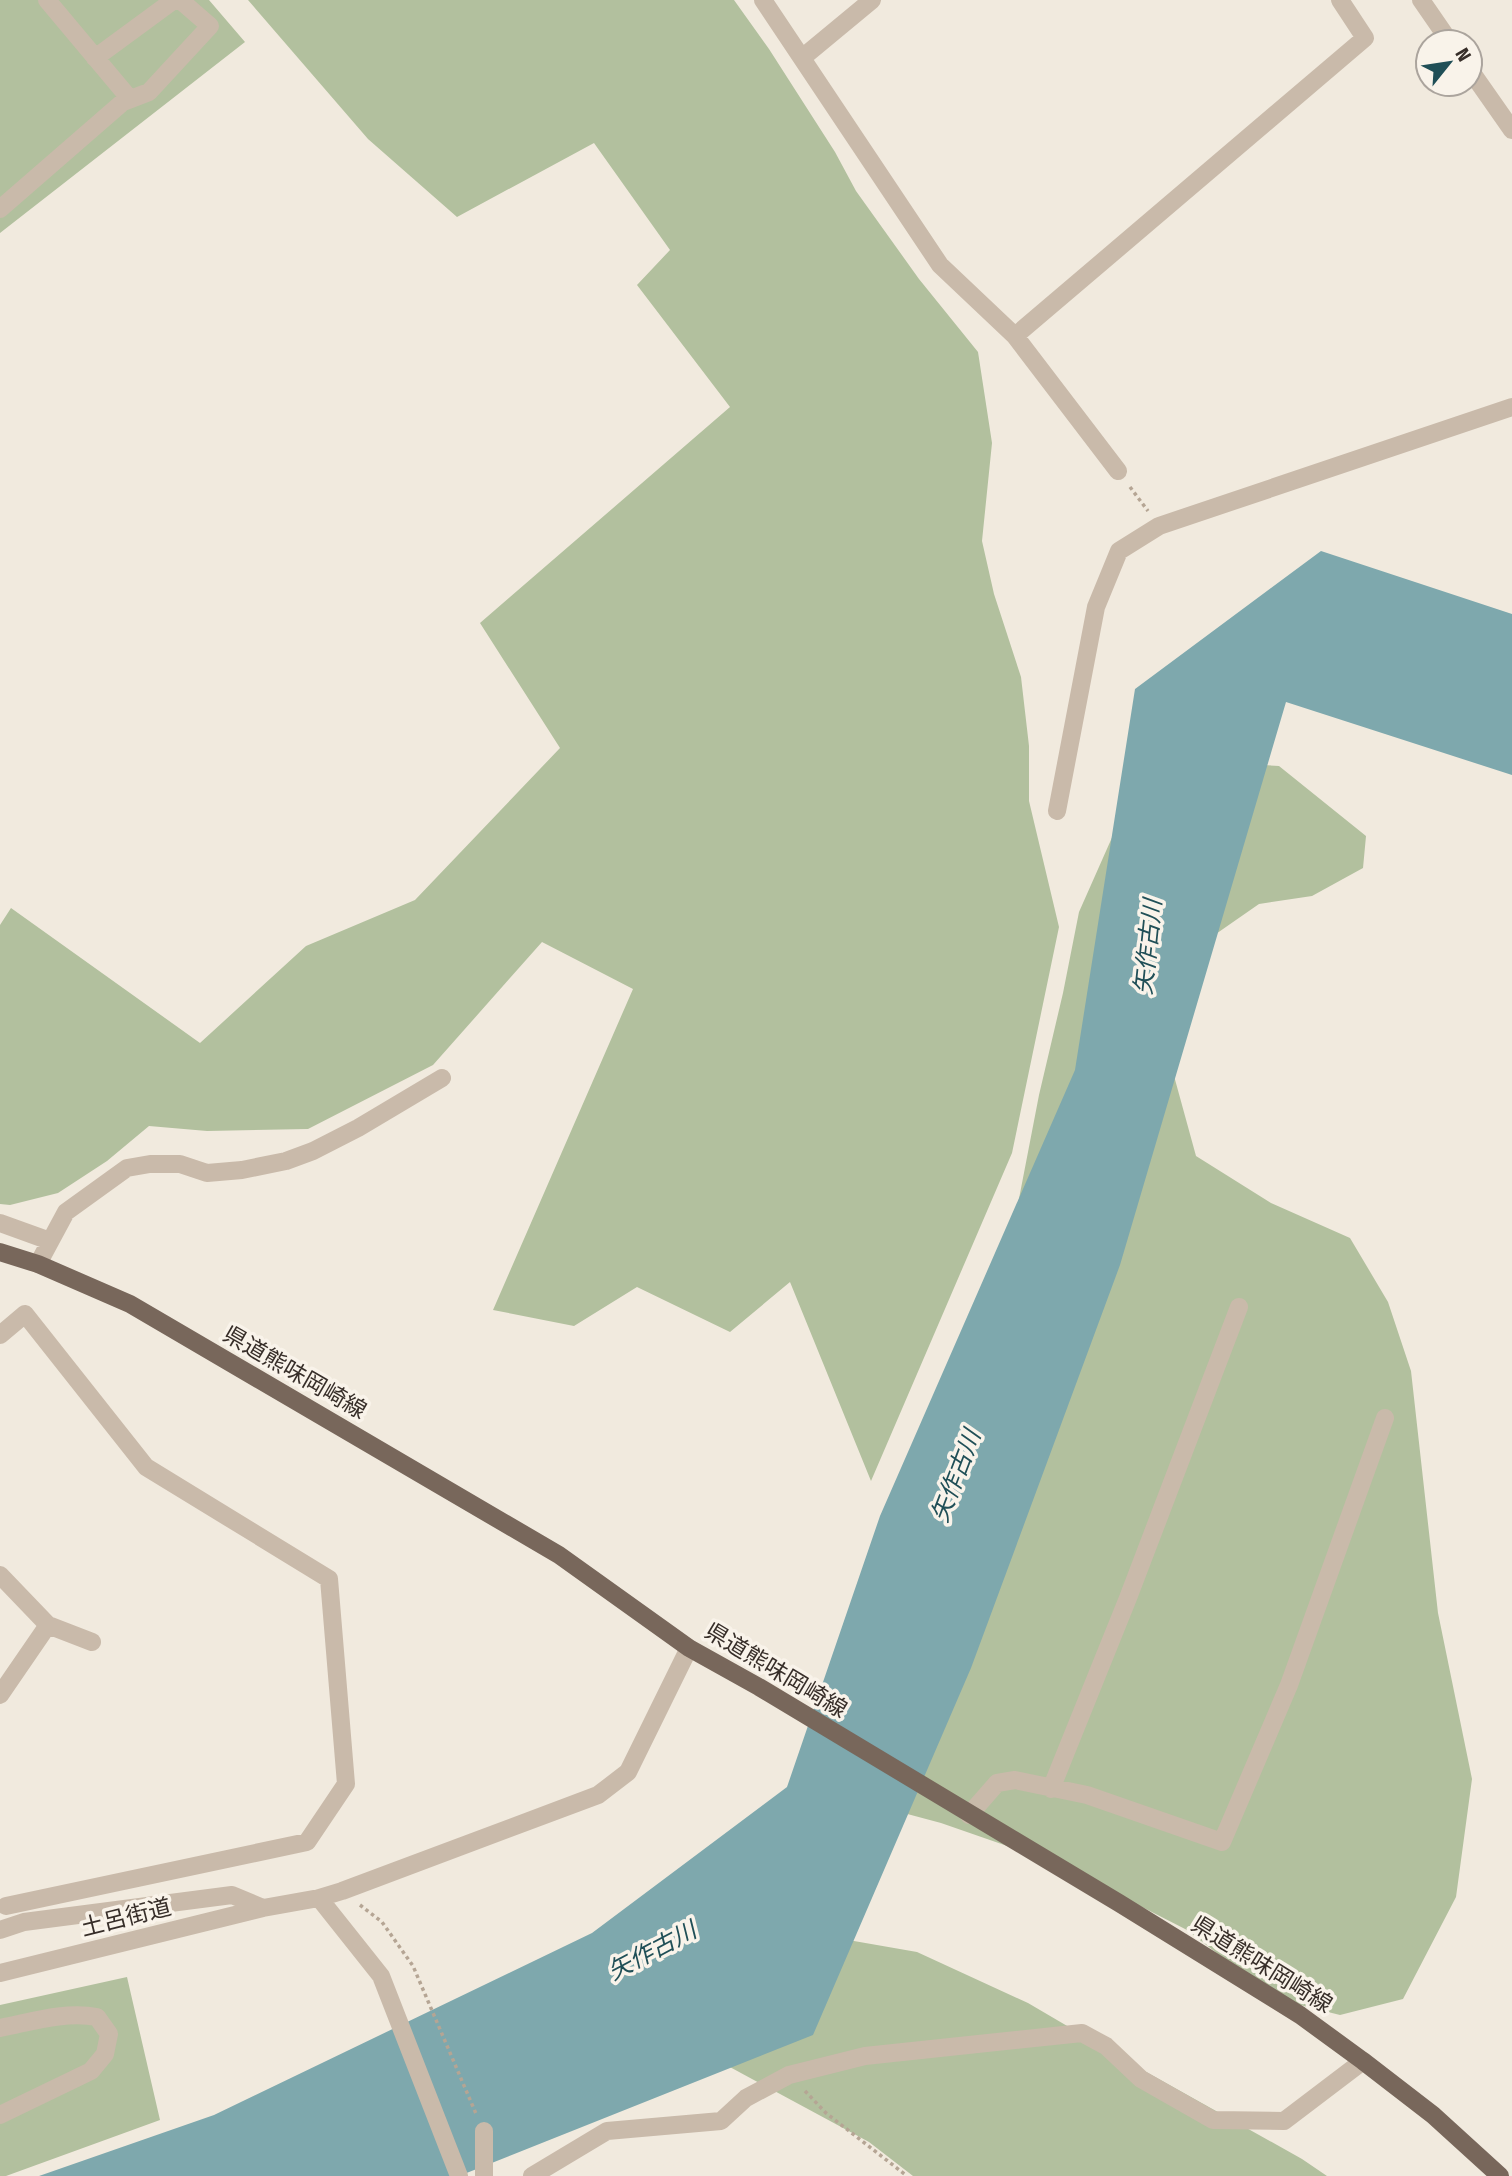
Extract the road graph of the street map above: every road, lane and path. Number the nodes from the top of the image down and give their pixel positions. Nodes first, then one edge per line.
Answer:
1 (47, 0) edge
2 (177, 0) edge
3 (763, 0) edge
4 (872, 0) edge
5 (1340, 0) edge
6 (1421, 0) edge
7 (1441, 28) edge
8 (95, 58) junction
9 (802, 58) junction
10 (1484, 90) edge
11 (130, 99) junction
12 (1512, 130) edge
13 (0, 209) edge
14 (1015, 336) junction
15 (1512, 407) edge
16 (1118, 471) joint
17 (1159, 526) junction
18 (1057, 811) dead end
19 (442, 1078) dead end
20 (0, 1223) edge
21 (50, 1241) junction
22 (0, 1252) edge
23 (38, 1264) junction
24 (1239, 1307) dead end
25 (0, 1335) edge
26 (1385, 1418) dead end
27 (0, 1575) edge
28 (48, 1625) junction
29 (92, 1642) dead end
30 (689, 1648) junction
31 (0, 1696) edge
32 (1051, 1789) junction
33 (969, 1815) junction
34 (342, 1891) junction
35 (319, 1898) junction
36 (3, 1903) edge
37 (263, 1908) junction
38 (24, 1922) junction
39 (0, 1930) edge
40 (0, 1973) edge
41 (0, 2028) edge
42 (1363, 2061) junction
43 (789, 2075) junction
44 (0, 2115) edge
45 (484, 2131) joint
46 (459, 2176) edge
47 (484, 2176) edge
48 (532, 2176) edge
49 (907, 2176) edge
50 (1500, 2176) edge

1 - 8 street
2 - 8 street
2 - 11 street
3 - 9 street
4 - 9 street
5 - 14 street
6 - 7 street
8 - 11 street
9 - 14 street
10 - 12 street
11 - 13 street
14 - 16 street
15 - 17 street
16 - 17 path
17 - 18 street
19 - 21 street
20 - 21 street
21 - 23 street
22 - 23 main road, 県道熊味岡崎線
23 - 30 main road, 県道熊味岡崎線
24 - 32 street
25 - 36 street
26 - 32 street
27 - 28 street
28 - 29 street
28 - 31 street
30 - 33 main road, 県道熊味岡崎線
30 - 34 street, 土呂街道
32 - 33 street
33 - 42 main road, 県道熊味岡崎線
34 - 35 street, 土呂街道
34 - 45 path
35 - 37 street, 土呂街道
35 - 46 street
36 - 38 street
37 - 38 street
37 - 40 street, 土呂街道
38 - 39 street
41 - 44 street
42 - 43 street
42 - 50 main road, 県道熊味岡崎線
43 - 48 street
43 - 49 path
45 - 47 street

